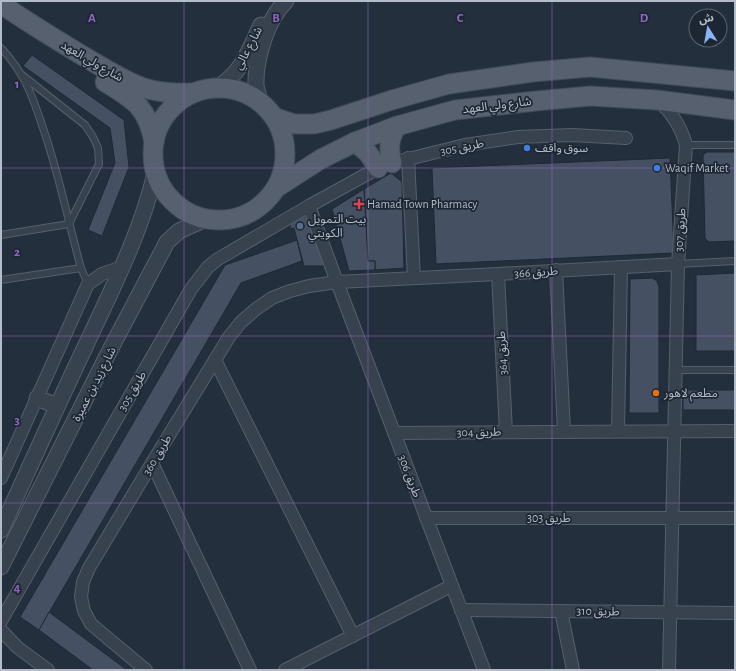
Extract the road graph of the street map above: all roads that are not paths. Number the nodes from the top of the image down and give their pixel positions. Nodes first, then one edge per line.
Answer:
1 (286, 1) edge
2 (1, 4) edge
3 (271, 10) edge
4 (1, 18) edge
5 (1, 48) edge
6 (22, 75) junction
7 (735, 81) edge
8 (216, 88) junction
9 (193, 93) junction
10 (657, 100) junction
11 (260, 101) junction
12 (735, 110) edge
13 (276, 118) junction
14 (397, 126) junction
15 (626, 138) dead end
16 (154, 142) junction
17 (355, 142) junction
18 (686, 145) junction
19 (735, 145) edge
20 (393, 163) junction
21 (155, 173) junction
22 (276, 188) junction
23 (309, 206) junction
24 (206, 219) junction
25 (69, 224) junction
26 (1, 235) edge
27 (735, 261) edge
28 (678, 264) junction
29 (122, 267) junction
30 (621, 267) junction
31 (81, 268) junction
32 (556, 270) junction
33 (498, 274) junction
34 (414, 278) junction
35 (1, 280) edge
36 (337, 282) junction
37 (88, 284) junction
38 (215, 360) junction
39 (676, 370) junction
40 (735, 370) edge
41 (37, 398) junction
42 (57, 406) junction
43 (564, 431) junction
44 (618, 431) junction
45 (675, 431) junction
46 (735, 431) edge
47 (506, 432) junction
48 (394, 433) junction
49 (152, 463) junction
50 (1, 478) edge
51 (426, 518) junction
52 (673, 518) junction
53 (735, 518) edge
54 (1, 530) edge
55 (1, 567) edge
56 (451, 586) junction
57 (461, 610) junction
58 (561, 611) junction
59 (670, 612) junction
60 (735, 613) edge
61 (1, 621) edge
62 (1, 630) edge
63 (353, 636) junction
64 (1, 641) edge
65 (17, 647) junction
66 (48, 670) edge
67 (146, 670) edge
68 (250, 670) edge
69 (285, 670) edge
70 (484, 670) edge
71 (573, 670) edge
72 (669, 670) edge

1 - 3 street, شارع عالي
2 - 9 main road, شارع ولي العهد
3 - 8 street, شارع عالي
3 - 11 street, شارع عالي
4 - 16 main road, شارع ولي العهد
5 - 6 lane
6 - 25 lane
6 - 25 lane
7 - 13 main road
8 - 9 main road
8 - 11 main road
9 - 16 main road
10 - 12 main road, شارع ولي العهد
10 - 14 main road, شارع ولي العهد
10 - 18 street, طريق 307
11 - 13 main road
13 - 22 main road
14 - 17 main road, شارع ولي العهد
14 - 20 main road
15 - 20 street, طريق 305
16 - 21 main road
17 - 20 main road
17 - 22 main road, شارع ولي العهد
18 - 19 lane
18 - 28 street, طريق 307
20 - 23 street, طريق 305
20 - 34 street
21 - 24 main road
21 - 29 street, شارع زيد بن عميرة
22 - 24 main road
23 - 36 street
23 - 61 street, طريق 305
24 - 55 street, شارع زيد بن عميرة
25 - 26 lane
25 - 31 lane
27 - 28 lane, طريق 366
28 - 30 street, طريق 366
28 - 39 street, طريق 307
29 - 37 street
29 - 42 street, شارع زيد بن عميرة
30 - 32 street, طريق 366
30 - 44 street
31 - 35 lane
31 - 37 lane
32 - 33 street, طريق 366
32 - 43 street
33 - 34 street, طريق 366
33 - 47 street, طريق 364
34 - 36 street, طريق 366
36 - 38 street, طريق 360
36 - 48 street, طريق 306
37 - 41 street
38 - 49 street, طريق 360
38 - 63 street
39 - 40 lane
39 - 45 street, طريق 307
41 - 42 street
41 - 50 street
42 - 54 street, شارع زيد بن عميرة
43 - 44 street, طريق 304
43 - 47 street, طريق 304
44 - 45 street, طريق 304
45 - 46 street, طريق 304
45 - 52 street
47 - 48 street, طريق 304
48 - 51 street, طريق 306
49 - 67 street, طريق 360
49 - 68 street
51 - 52 street, طريق 303
51 - 56 street, طريق 306
52 - 53 street, طريق 303
52 - 59 street
56 - 57 street, طريق 306
56 - 63 street
57 - 58 street, طريق 310
57 - 70 street, طريق 306
58 - 59 street, طريق 310
58 - 71 street
59 - 60 street, طريق 310
59 - 72 street
62 - 65 street
63 - 69 street
64 - 65 street
65 - 66 street

